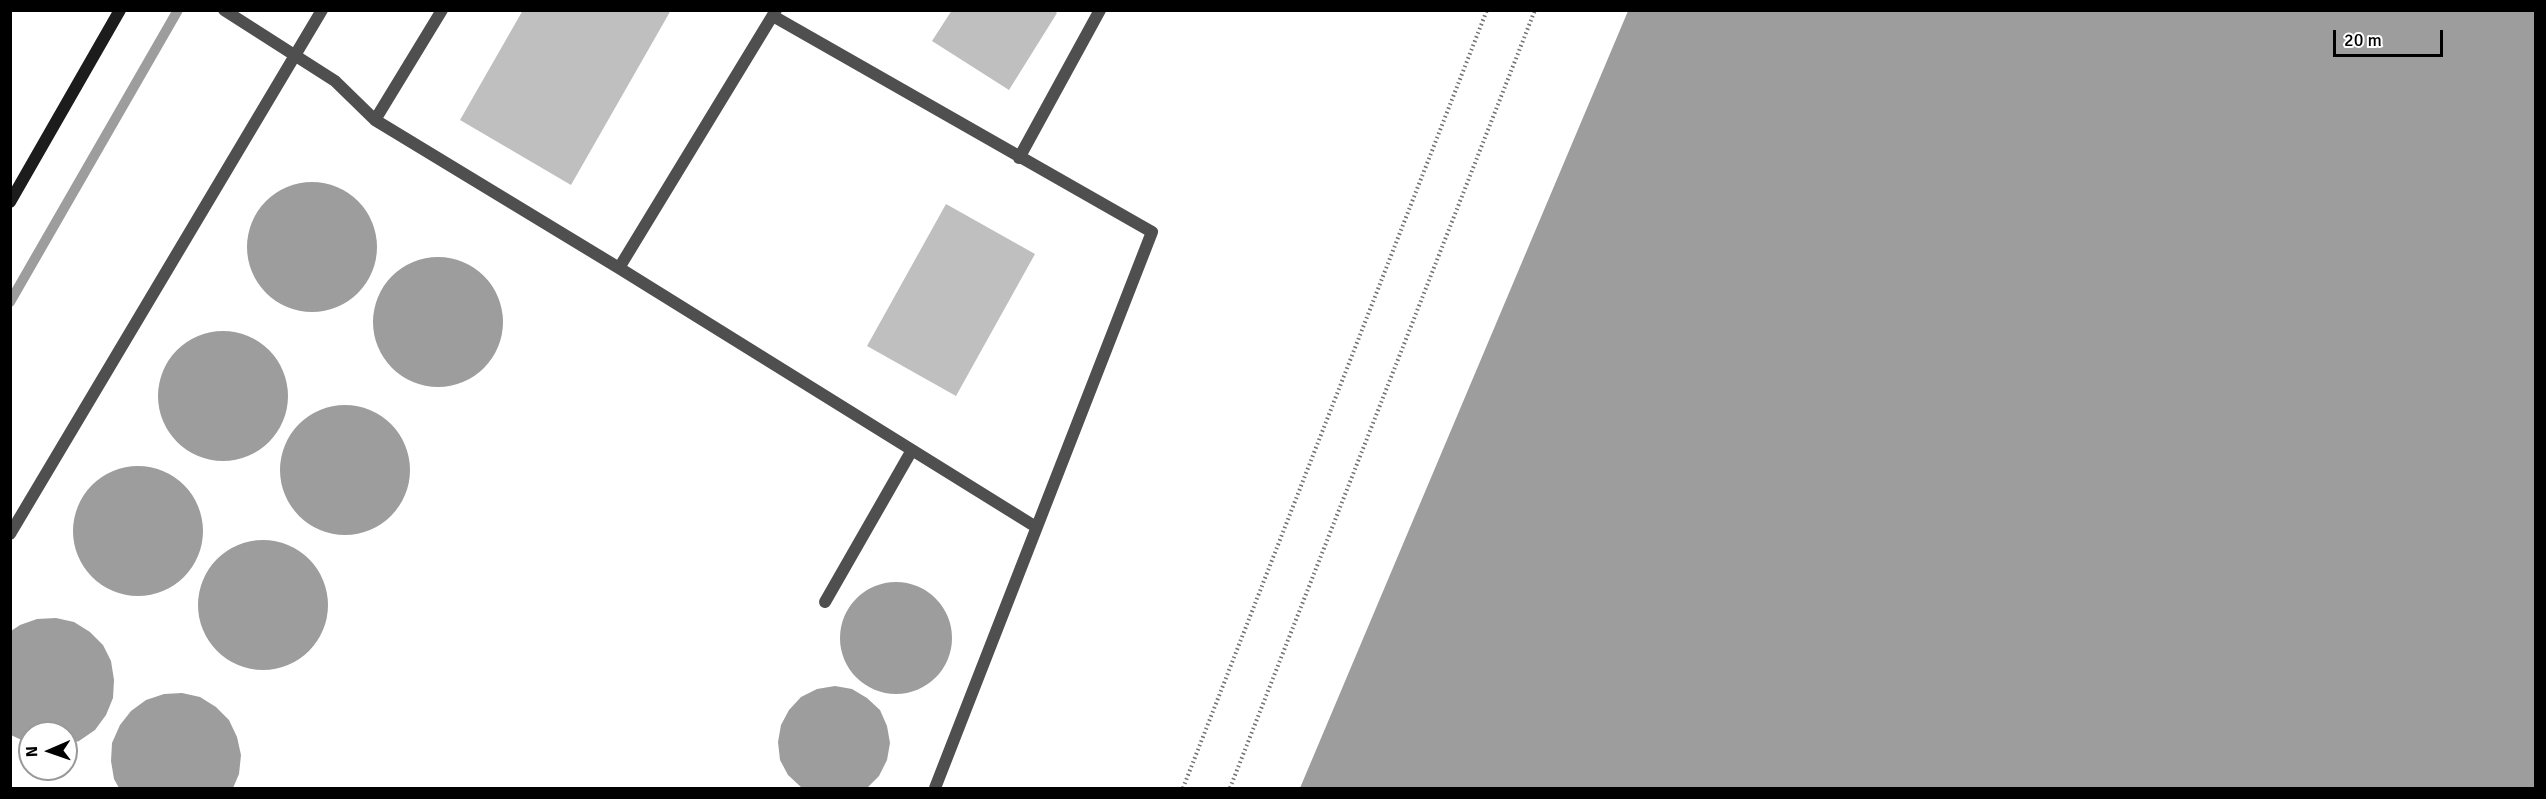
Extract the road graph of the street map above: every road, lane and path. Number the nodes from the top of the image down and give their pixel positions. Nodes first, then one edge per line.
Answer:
1 (120, 10) edge
2 (224, 10) edge
3 (322, 10) edge
4 (442, 10) edge
5 (1100, 10) edge
6 (1487, 10) edge
7 (1535, 10) edge
8 (775, 13) edge
9 (295, 56) junction
10 (375, 120) junction
11 (1019, 158) junction
12 (10, 202) edge
13 (619, 268) junction
14 (912, 450) junction
15 (1036, 527) junction
16 (10, 534) edge
17 (825, 602) dead end
18 (935, 789) edge
19 (1183, 789) edge
20 (1230, 789) edge

1 - 12 street
2 - 9 lane
3 - 9 lane
4 - 10 lane
5 - 11 lane
6 - 19 path
7 - 20 path
8 - 11 lane
8 - 13 lane
9 - 10 lane
9 - 16 lane
10 - 13 lane
11 - 15 lane
13 - 14 lane
14 - 15 lane
14 - 17 lane
15 - 18 lane

